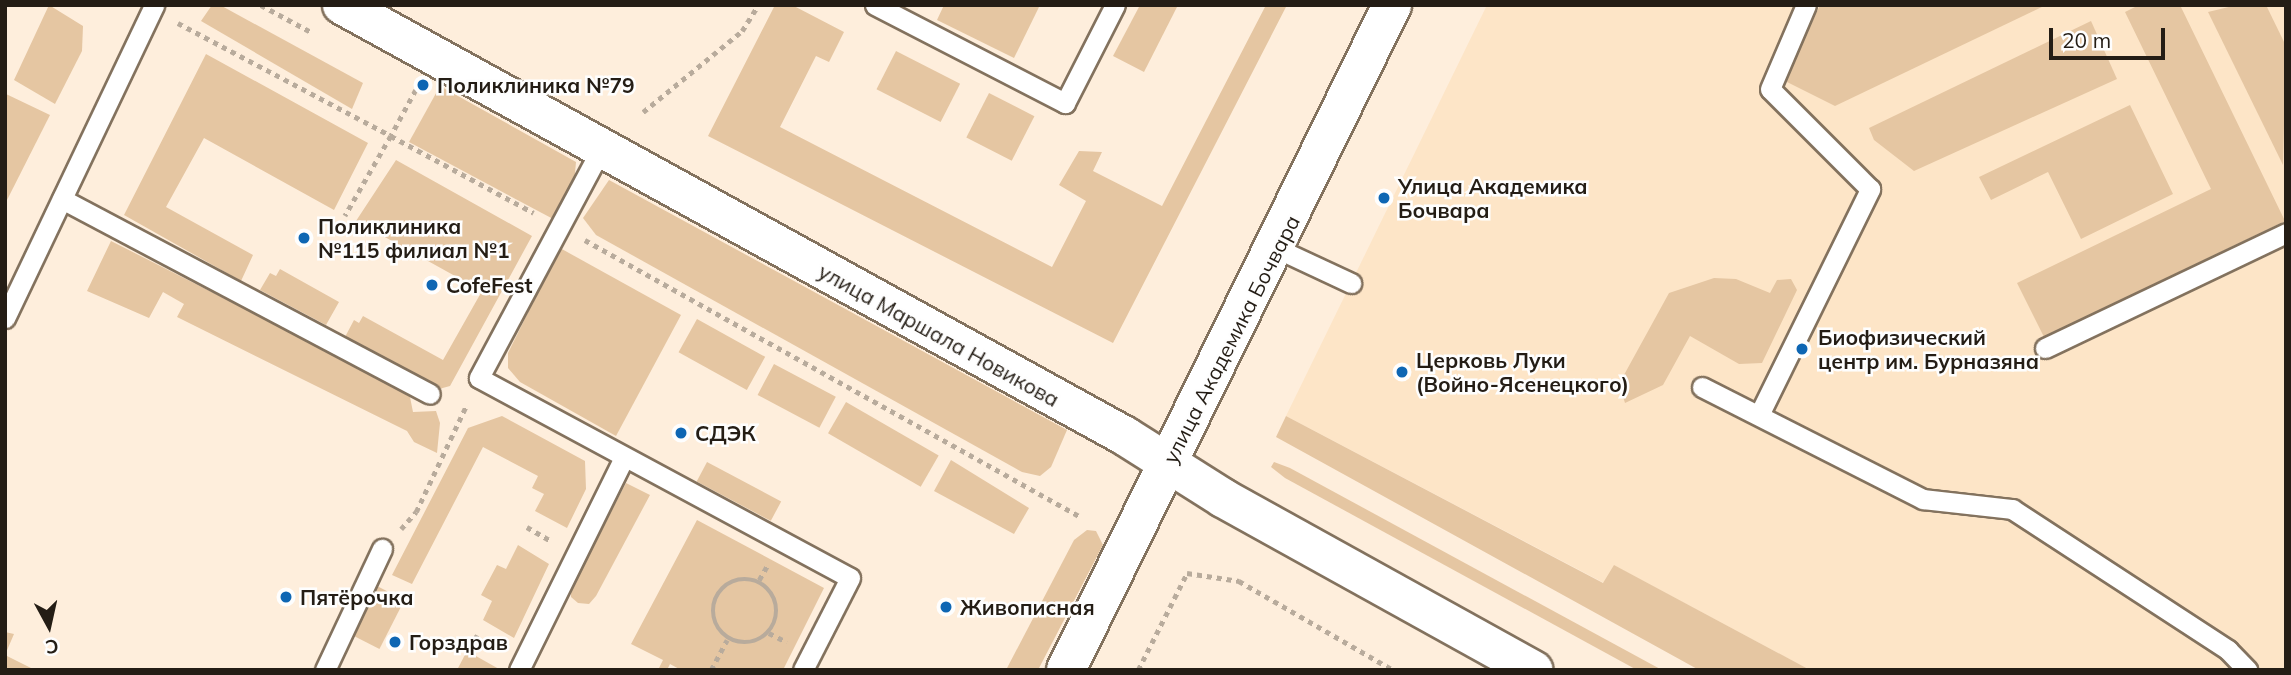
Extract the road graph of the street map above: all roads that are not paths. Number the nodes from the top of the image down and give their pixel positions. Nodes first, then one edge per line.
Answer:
1 (342, 5) edge
2 (875, 5) edge
3 (1115, 5) edge
4 (1392, 5) edge
5 (1806, 5) edge
6 (153, 7) edge
7 (600, 150) junction
8 (62, 200) junction
9 (2286, 233) edge
10 (1276, 248) junction
11 (1351, 283) dead end
12 (5, 318) edge
13 (2045, 348) dead end
14 (1702, 387) dead end
15 (430, 394) dead end
16 (1759, 415) junction
17 (624, 458) junction
18 (1168, 464) junction
19 (382, 549) road end
20 (325, 670) edge
21 (519, 670) edge
22 (803, 670) edge
23 (1066, 670) edge
24 (1533, 670) edge
25 (2247, 670) edge

1 - 7 street, улица Маршала Новикова
2 - 3 lane
4 - 10 street, улица Академика Бочвара
5 - 16 lane
6 - 8 lane
7 - 17 lane
7 - 18 street, улица Маршала Новикова
8 - 12 lane
8 - 15 lane
9 - 13 lane
10 - 11 lane
10 - 18 street, улица Академика Бочвара
14 - 16 lane
16 - 25 lane
17 - 21 lane
17 - 22 lane
18 - 23 street, улица Академика Бочвара
18 - 24 street, улица Маршала Новикова
19 - 20 lane

